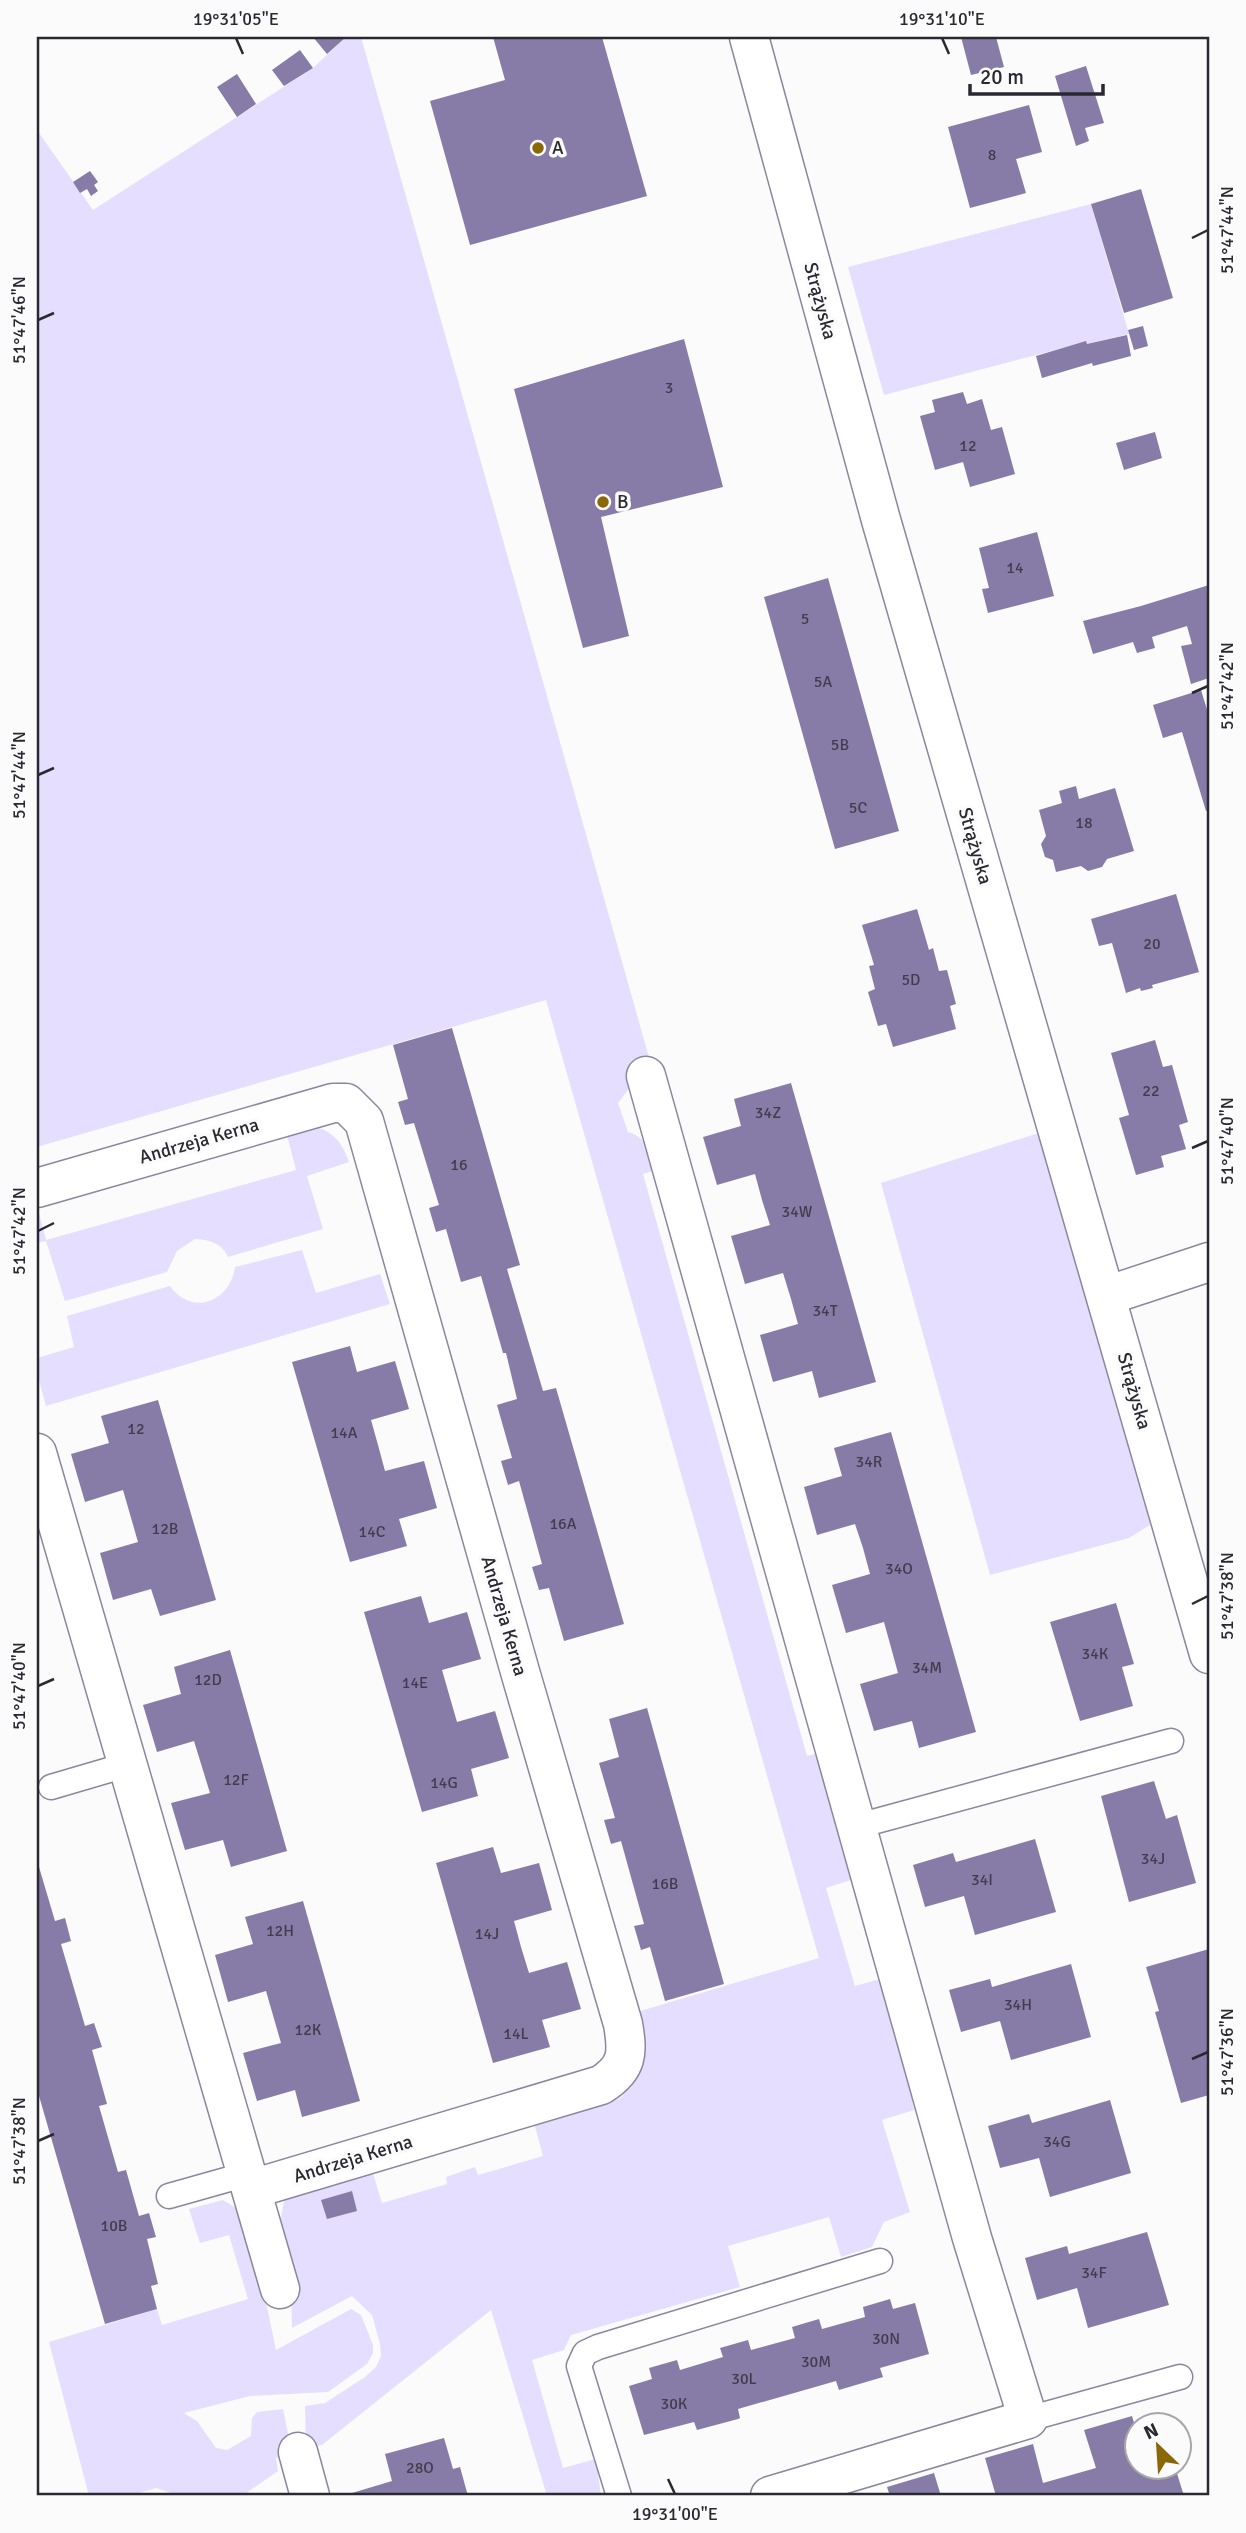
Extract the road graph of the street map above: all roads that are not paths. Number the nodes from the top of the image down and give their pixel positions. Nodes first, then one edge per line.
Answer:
1 (749, 37) edge
2 (646, 1076) dead end
3 (37, 1188) edge
4 (1209, 1262) edge
5 (1106, 1296) junction
6 (37, 1453) edge
7 (1209, 1654) edge
8 (1171, 1741) dead end
9 (127, 1765) junction
10 (51, 1787) dead end
11 (858, 1826) junction
12 (249, 2181) junction
13 (169, 2196) dead end
14 (880, 2261) dead end
15 (280, 2289) dead end
16 (1180, 2377) dead end
17 (1028, 2419) junction
18 (298, 2452) dead end
19 (813, 2491) edge
20 (310, 2496) edge
21 (619, 2496) edge
22 (770, 2496) edge

1 - 5 street, Strążyska
2 - 11 street
3 - 12 street, Andrzeja Kerna
4 - 5 street
5 - 7 street, Strążyska
6 - 9 street
8 - 11 lane
9 - 10 lane
9 - 12 street
11 - 17 street
12 - 13 lane
12 - 15 street
14 - 21 lane
16 - 17 lane
17 - 19 street
18 - 20 street
19 - 22 street

